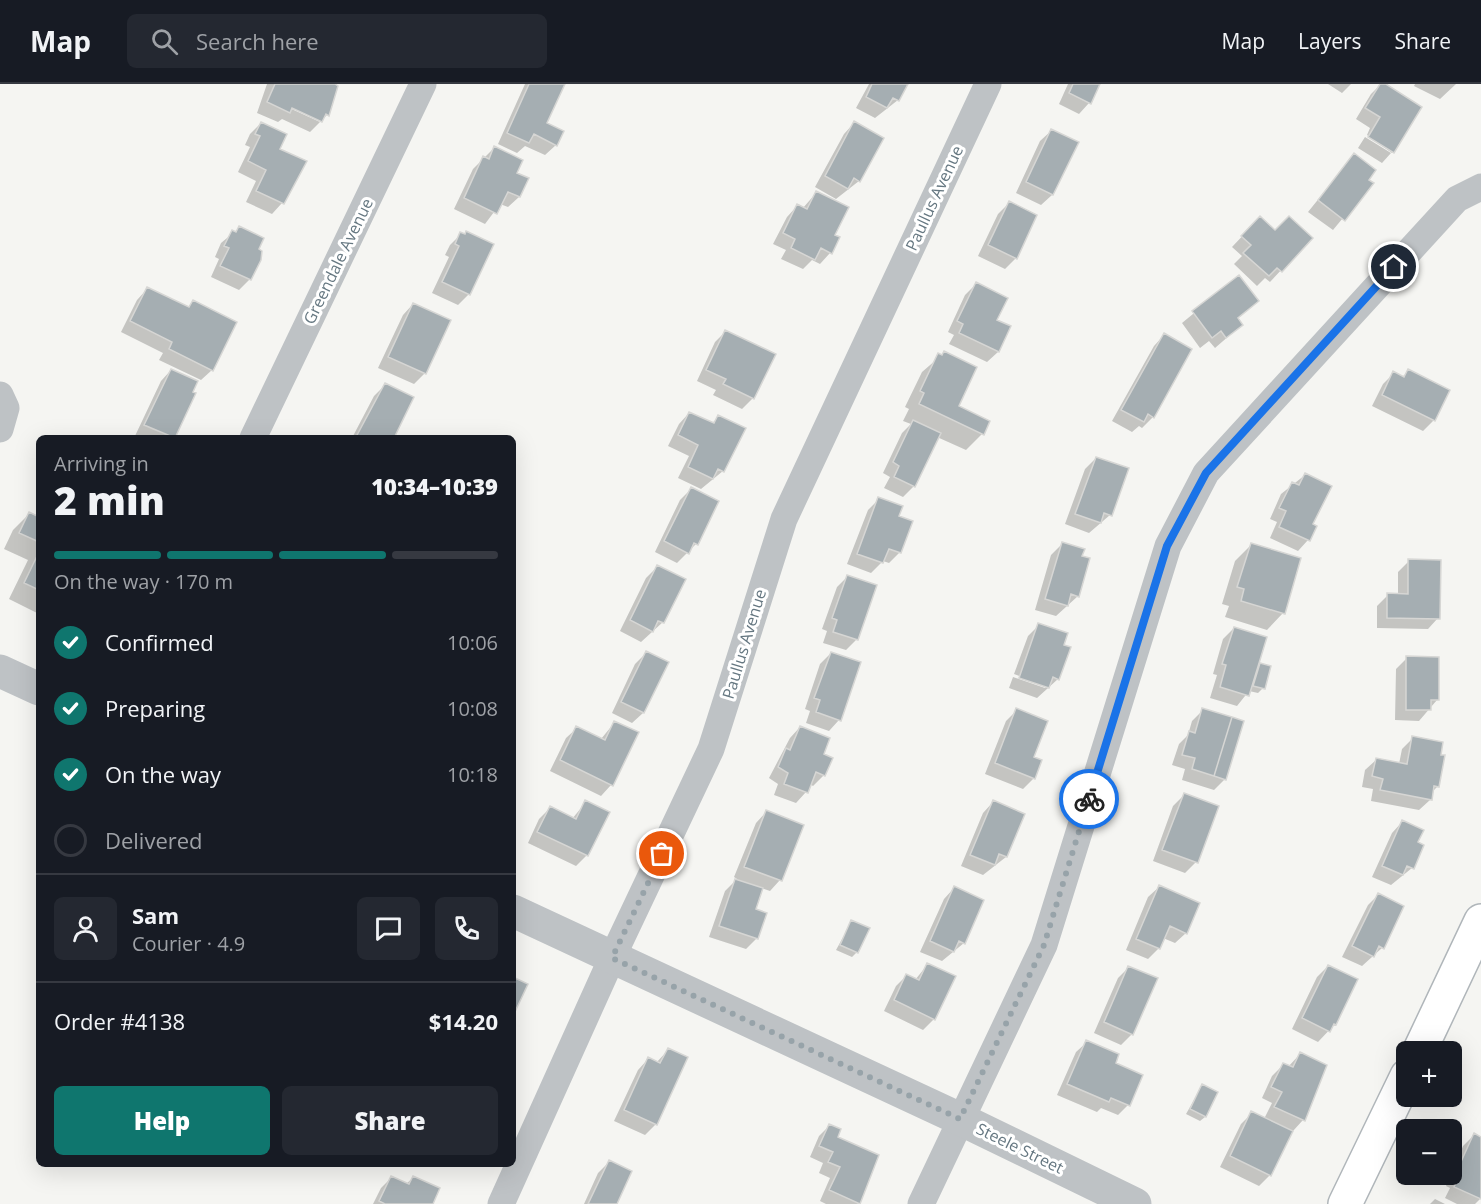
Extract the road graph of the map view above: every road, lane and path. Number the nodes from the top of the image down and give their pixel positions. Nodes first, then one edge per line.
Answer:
1 (423, 84) edge
2 (988, 84) edge
3 (1481, 187) edge
4 (0, 395) edge
5 (0, 429) edge
6 (254, 435) edge
7 (0, 671) edge
8 (36, 688) edge
9 (516, 912) edge
10 (1481, 921) edge
11 (612, 958) junction
12 (1424, 1041) edge
13 (1396, 1099) edge
14 (960, 1119) junction
15 (501, 1204) edge
16 (921, 1204) edge
17 (1135, 1204) edge
18 (1345, 1204) edge

1 - 6 street, Greendale Avenue
2 - 11 street, Paullus Avenue
3 - 14 street
4 - 5 street
7 - 8 street
9 - 11 street, Steele Street
10 - 12 main road
11 - 14 street, Steele Street
11 - 15 street, Paullus Avenue
13 - 18 main road
14 - 16 street
14 - 17 street, Steele Street

